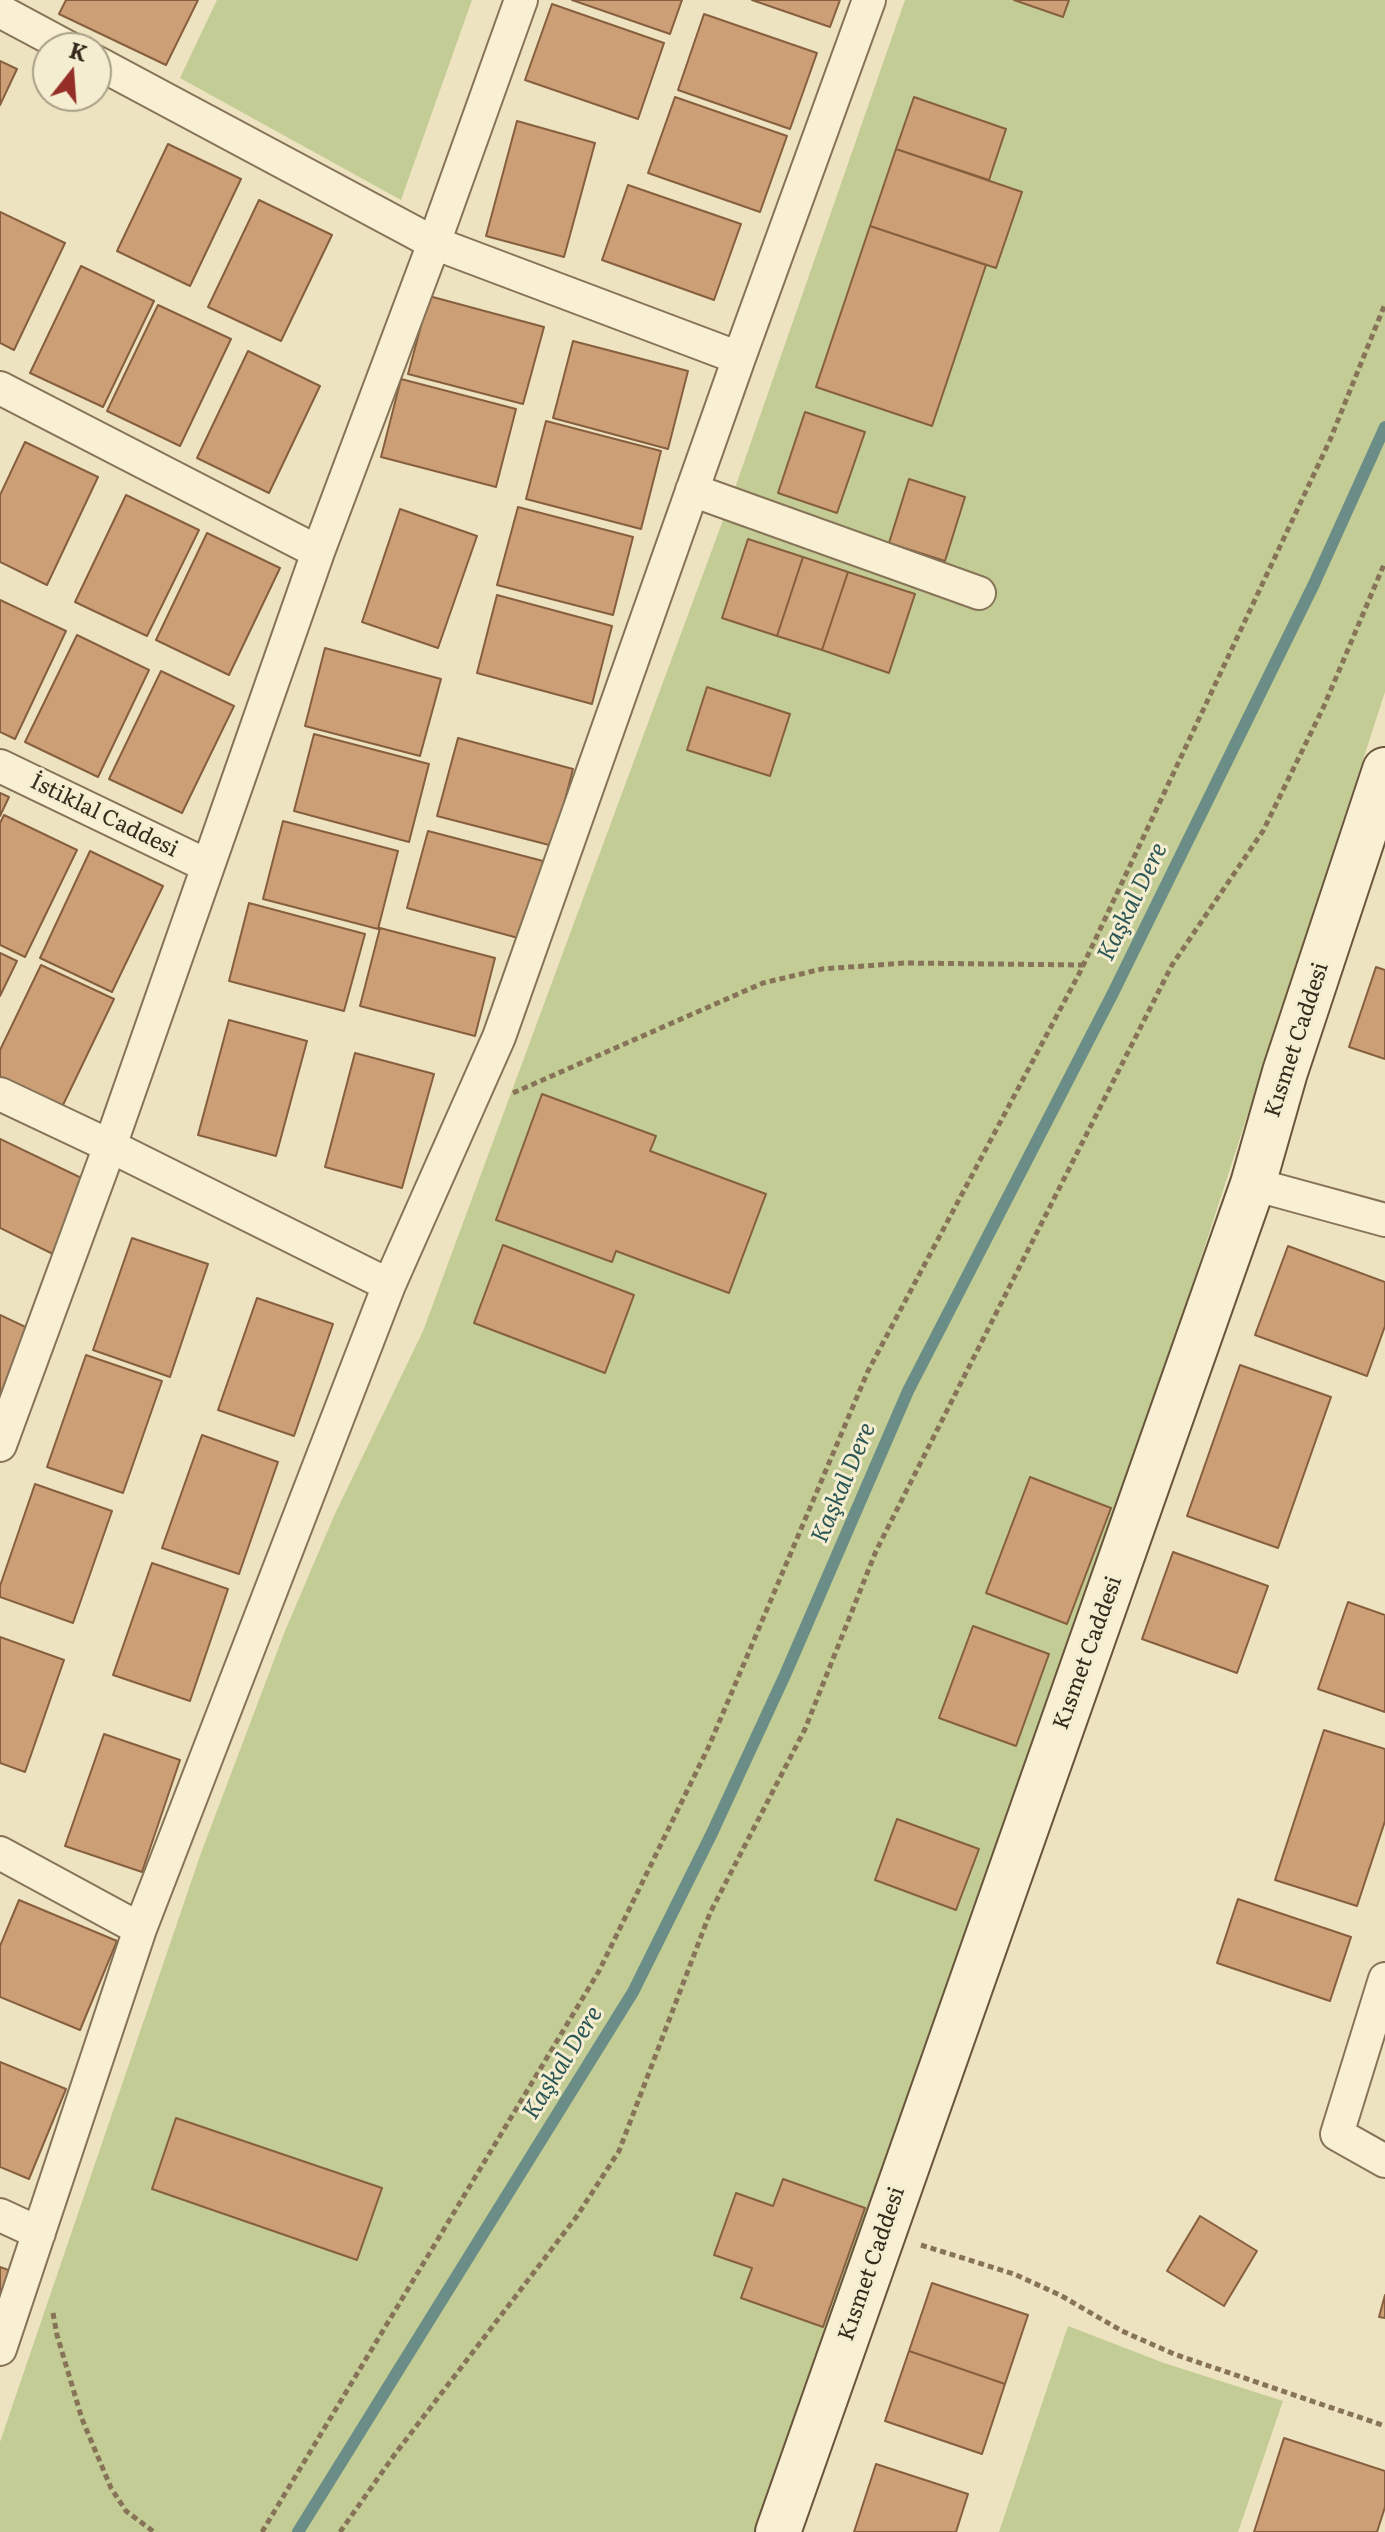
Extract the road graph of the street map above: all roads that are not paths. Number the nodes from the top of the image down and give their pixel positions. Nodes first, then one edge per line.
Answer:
1 (521, 0) edge
2 (869, 0) edge
3 (0, 11) edge
4 (39, 32) edge
5 (112, 71) edge
6 (434, 243) junction
7 (739, 358) junction
8 (0, 388) edge
9 (692, 490) junction
10 (318, 552) junction
11 (979, 593) dead end
12 (0, 766) edge
13 (1385, 770) edge
14 (208, 866) junction
15 (0, 1094) edge
16 (110, 1146) junction
17 (1253, 1184) junction
18 (1385, 1220) edge
19 (389, 1285) junction
20 (0, 1445) edge
21 (0, 1853) edge
22 (140, 1929) junction
23 (1385, 1979) edge
24 (1385, 2161) edge
25 (0, 2215) edge
26 (39, 2233) junction
27 (0, 2349) edge
28 (778, 2532) edge

1 - 6 street
2 - 7 street
3 - 4 street
5 - 6 street
6 - 7 street
6 - 10 street
7 - 9 street
8 - 10 street
9 - 11 street
9 - 19 street
10 - 14 street
12 - 14 street, İstiklal Caddesi
13 - 17 main road, Kısmet Caddesi
14 - 16 street
15 - 16 street
16 - 19 street
16 - 20 street
17 - 18 street
17 - 28 main road, Kısmet Caddesi
19 - 22 street
21 - 22 street
22 - 26 street
23 - 24 street
25 - 26 street
26 - 27 street

